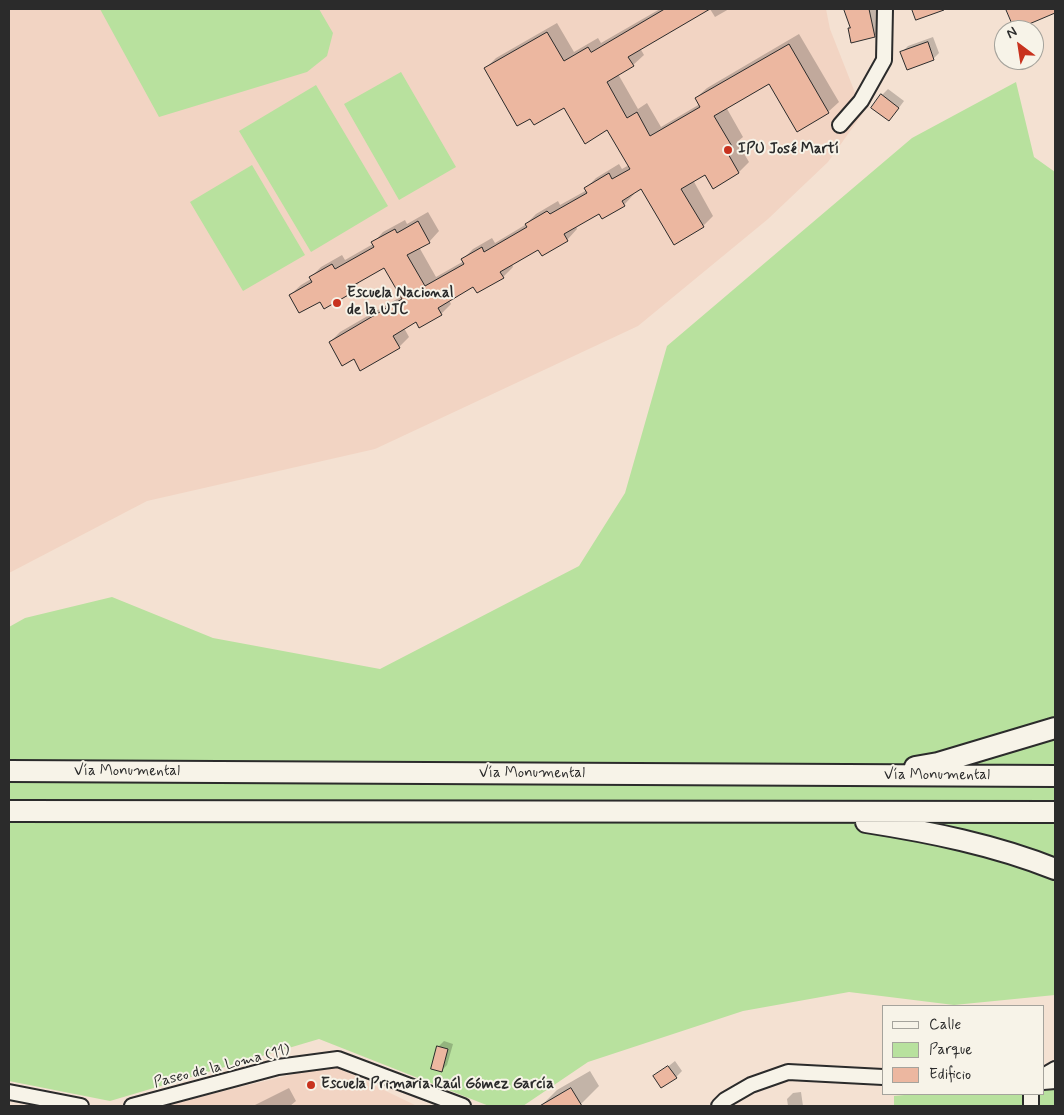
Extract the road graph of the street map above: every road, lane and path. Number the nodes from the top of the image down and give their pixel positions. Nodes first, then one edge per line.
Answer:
1 (885, 9) edge
2 (840, 125) dead end
3 (1055, 728) edge
4 (9, 771) edge
5 (856, 776) junction
6 (1055, 776) edge
7 (9, 811) edge
8 (1055, 812) edge
9 (800, 813) junction
10 (1055, 870) edge
11 (882, 1077) edge
12 (9, 1092) edge
13 (81, 1106) edge
14 (132, 1106) edge
15 (462, 1106) edge
16 (718, 1106) edge

1 - 2 street
3 - 5 highway
4 - 5 highway, Vía Monumental
5 - 6 highway, Vía Monumental
7 - 9 highway
8 - 9 highway
9 - 10 highway
11 - 16 street
12 - 13 street
14 - 15 street, Paseo de la Loma (11)

